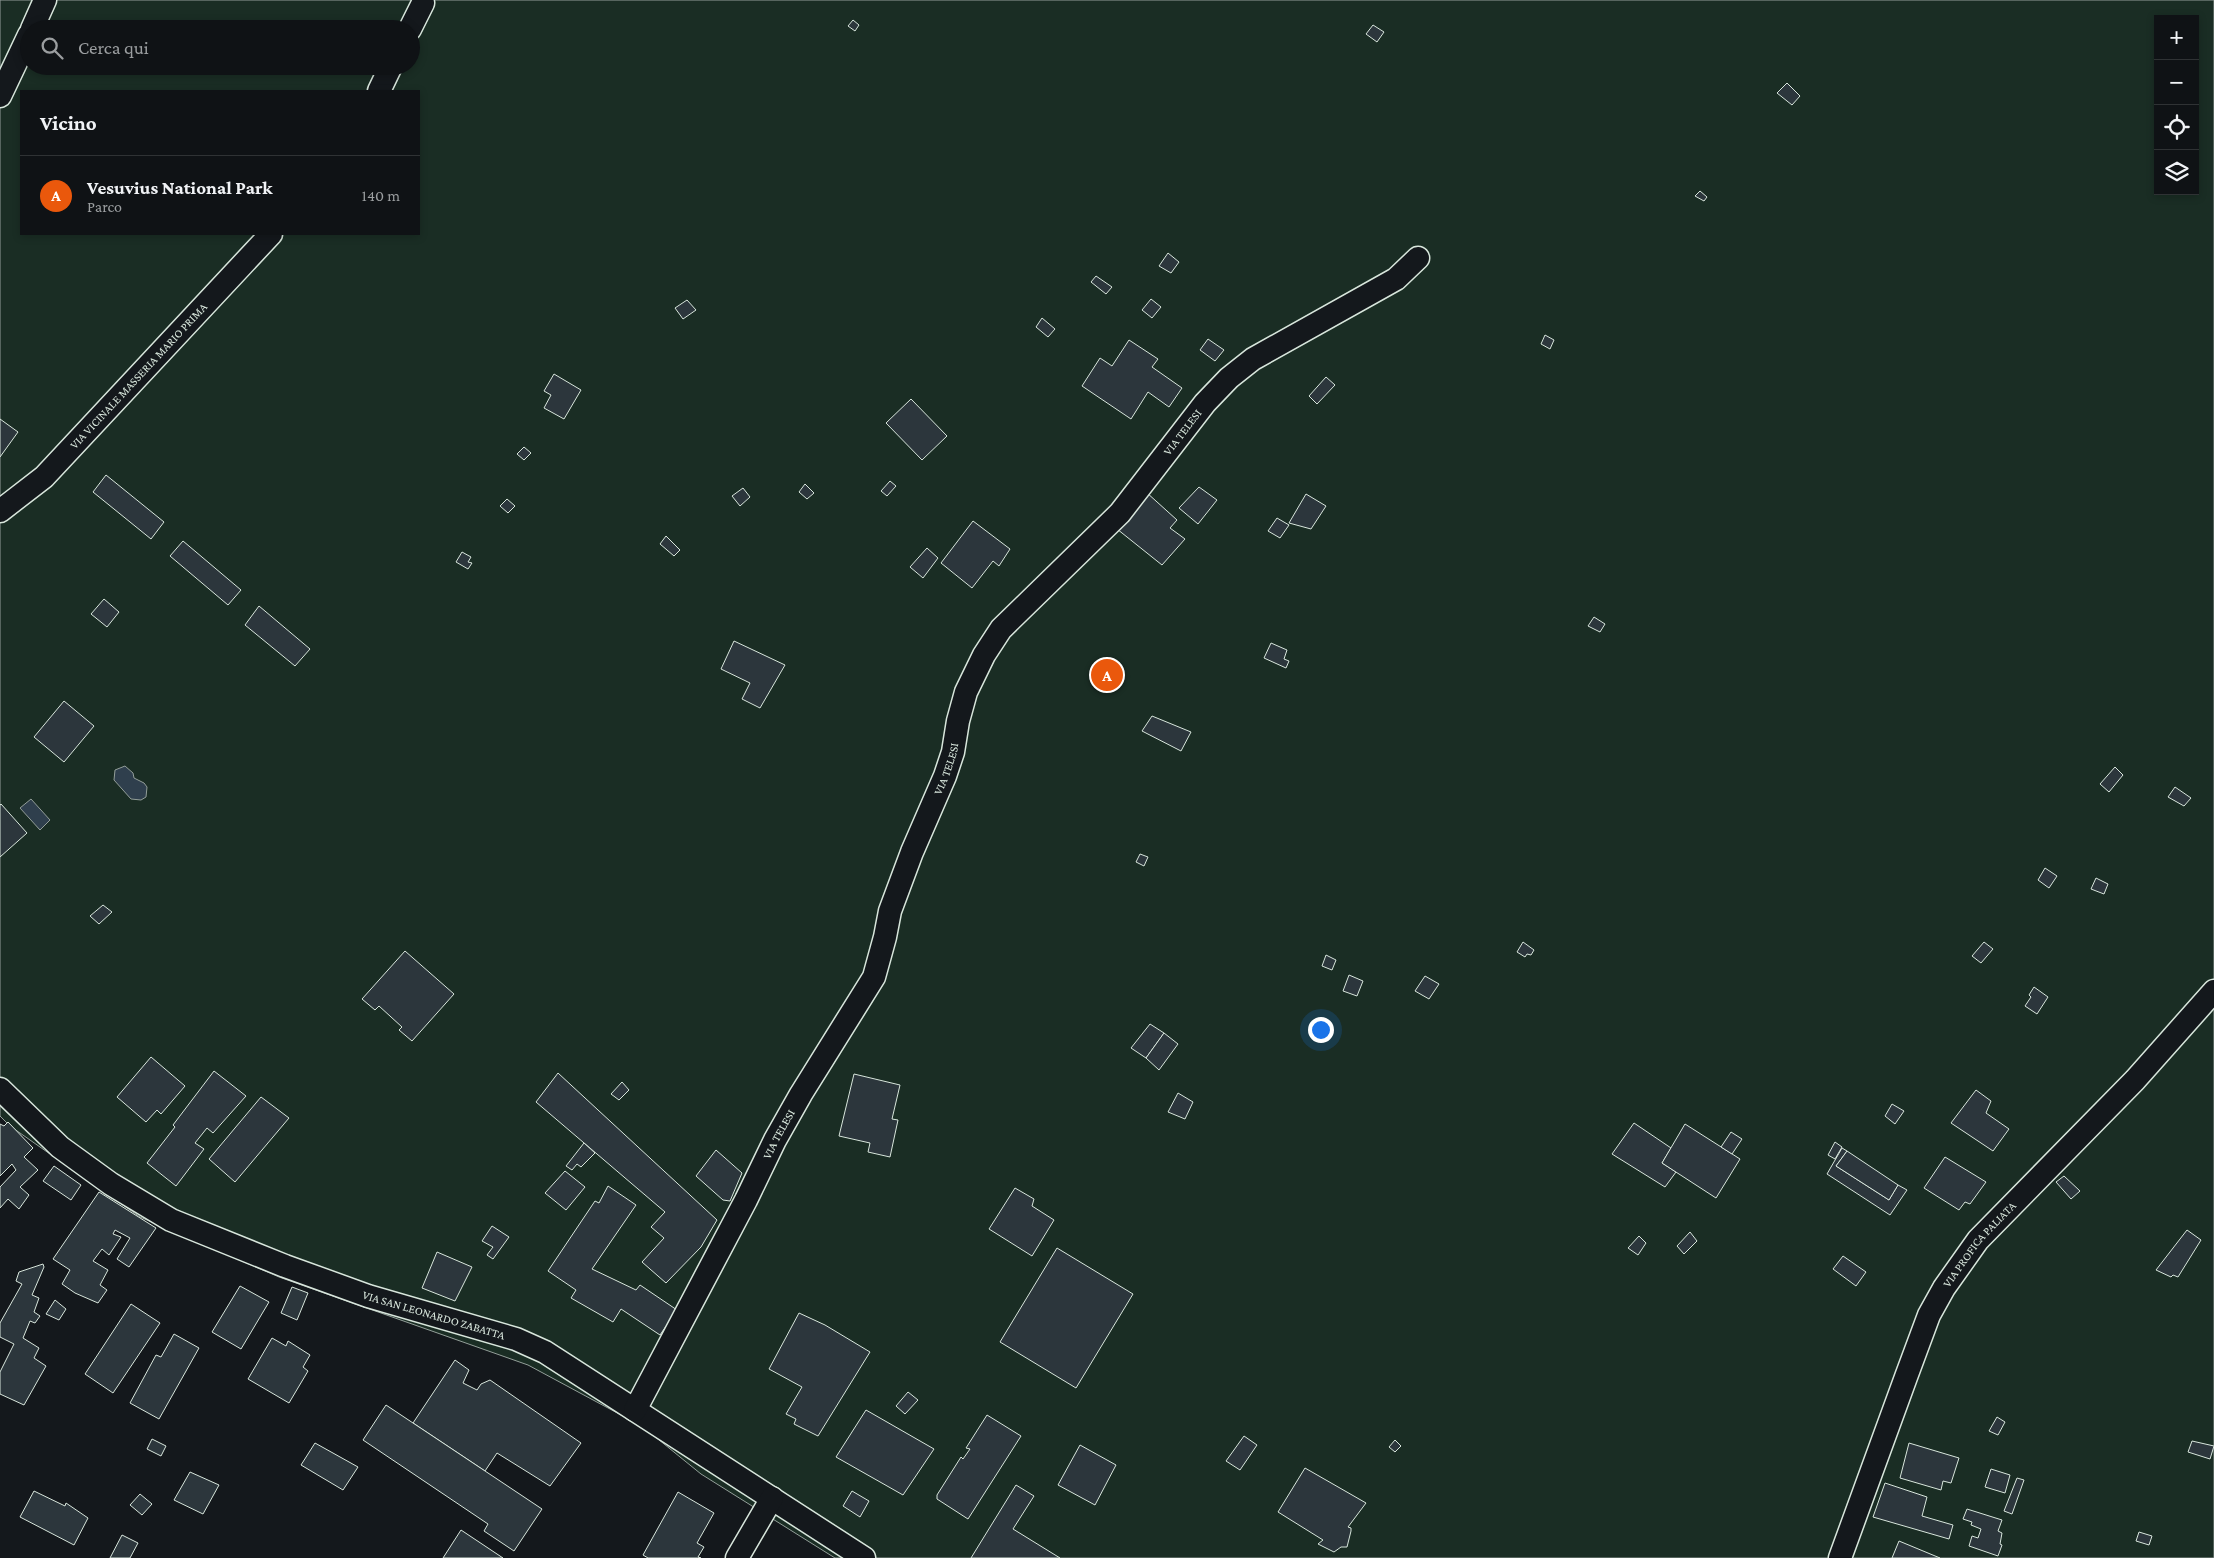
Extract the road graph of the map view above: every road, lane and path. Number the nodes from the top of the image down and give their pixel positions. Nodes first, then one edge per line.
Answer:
1 (45, 0) edge
2 (423, 3) dead end
3 (36, 20) edge
4 (414, 20) edge
5 (20, 54) edge
6 (387, 75) edge
7 (379, 90) edge
8 (0, 96) edge
9 (270, 235) edge
10 (1418, 258) dead end
11 (0, 511) edge
12 (2214, 991) edge
13 (0, 1089) edge
14 (635, 1410) junction
15 (772, 1498) junction
16 (737, 1558) edge
17 (864, 1558) edge
18 (1840, 1558) edge

1 - 3 street
2 - 4 street
5 - 8 street
6 - 7 street
9 - 11 street, VIA VICINALE MASSERIA MARIO PRIMA
10 - 14 street, VIA TELESI
12 - 18 street, VIA PROFICA PALIATA
13 - 14 street, VIA SAN LEONARDO ZABATTA
14 - 15 street, VIA SAN LEONARDO ZABATTA
15 - 16 street
15 - 17 street, VIA SAN LEONARDO ZABATTA

